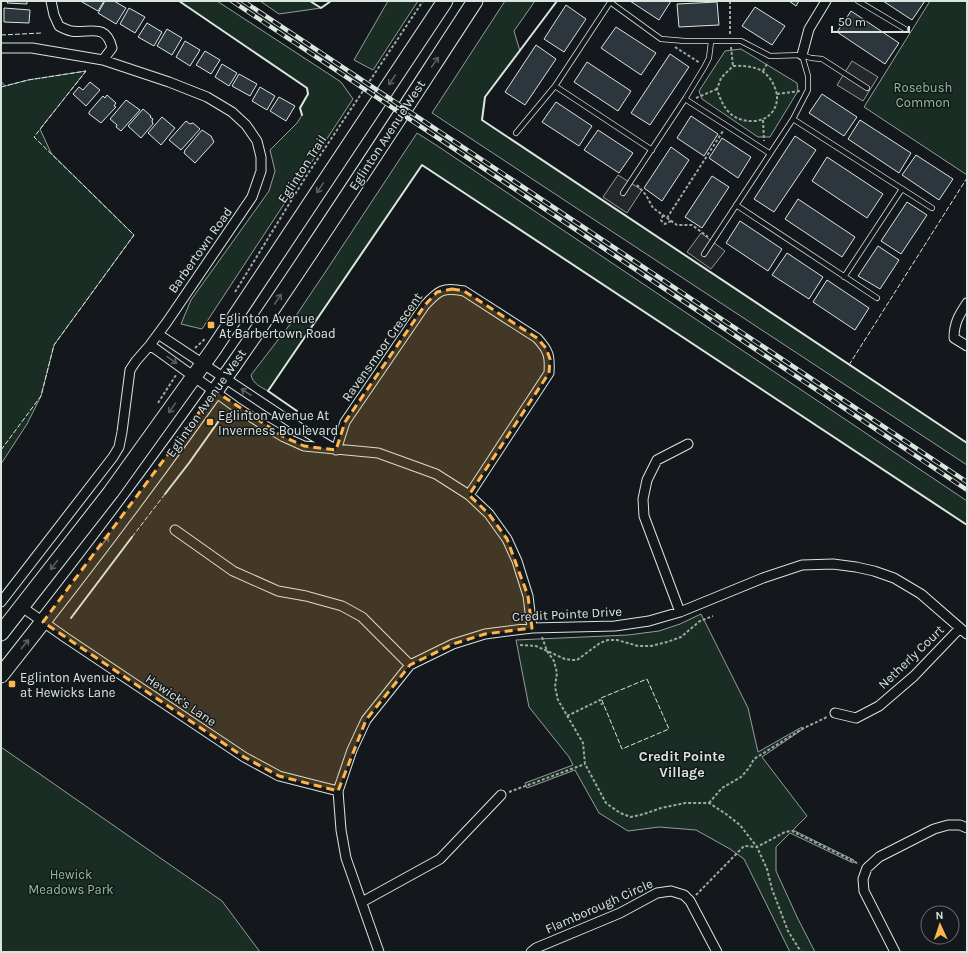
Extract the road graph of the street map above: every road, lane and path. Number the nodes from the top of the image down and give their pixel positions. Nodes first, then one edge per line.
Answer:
1 (51, 1) edge
2 (423, 1) edge
3 (445, 1) edge
4 (475, 1) edge
5 (826, 1) edge
6 (858, 1) edge
7 (610, 2) edge
8 (905, 29) dead end
9 (669, 41) junction
10 (711, 42) junction
11 (1, 48) edge
12 (802, 55) junction
13 (103, 60) junction
14 (705, 66) junction
15 (555, 86) junction
16 (867, 88) dead end
17 (717, 89) junction
18 (808, 90) junction
19 (777, 94) junction
20 (685, 100) junction
21 (793, 119) junction
22 (763, 120) junction
23 (726, 126) junction
24 (516, 133) dead end
25 (652, 150) junction
26 (769, 154) junction
27 (632, 179) junction
28 (902, 189) junction
29 (623, 193) dead end
30 (736, 205) junction
31 (932, 208) dead end
32 (663, 215) junction
33 (667, 218) junction
34 (671, 221) junction
35 (712, 240) junction
36 (704, 254) dead end
37 (844, 277) junction
38 (233, 297) dead end
39 (877, 298) dead end
40 (967, 303) edge
41 (158, 334) junction
42 (208, 336) dead end
43 (150, 345) junction
44 (196, 346) dead end
45 (967, 346) edge
46 (199, 370) junction
47 (174, 378) dead end
48 (224, 378) junction
49 (215, 391) junction
50 (154, 409) dead end
51 (688, 444) dead end
52 (336, 450) junction
53 (469, 495) junction
54 (175, 530) dead end
55 (1, 602) edge
56 (22, 607) junction
57 (680, 612) junction
58 (712, 616) dead end
59 (43, 622) junction
60 (532, 628) junction
61 (964, 631) edge
62 (1, 633) edge
63 (541, 636) dead end
64 (520, 645) dead end
65 (547, 651) junction
66 (410, 665) junction
67 (1, 675) edge
68 (602, 706) dead end
69 (835, 713) joint
70 (567, 716) junction
71 (585, 764) junction
72 (338, 790) junction
73 (501, 795) joint
74 (709, 803) junction
75 (967, 828) edge
76 (757, 847) junction
77 (868, 868) junction
78 (690, 901) junction
79 (362, 902) junction
80 (379, 952) edge
81 (531, 952) edge
82 (717, 952) edge
83 (801, 952) edge
84 (895, 952) edge

1 - 13 street
2 - 38 path, Eglinton Trail
3 -> 46 main road, Eglinton Avenue West
48 -> 4 main road, Eglinton Avenue West
5 - 12 street
6 - 8 lane
7 - 9 lane
7 - 15 lane
9 - 10 lane
9 - 14 path
10 - 12 lane
10 - 14 lane
11 - 13 street, Barbertown Road
12 - 16 lane
12 - 18 lane
13 - 41 street, Barbertown Road
14 - 20 lane
15 - 24 lane
15 - 25 lane
17 - 19 path
17 - 20 path
17 - 22 path
18 - 19 path
18 - 21 lane
19 - 22 path
20 - 23 lane
20 - 25 lane
21 - 26 lane
21 - 28 lane
22 - 26 path
23 - 26 lane
23 - 33 path
25 - 27 lane
26 - 30 lane
27 - 29 lane
27 - 32 path
28 - 31 lane
28 - 37 lane
30 - 35 lane
30 - 37 lane
32 - 33 path
32 - 34 path
33 - 34 path
34 - 35 path
35 - 36 lane
37 - 39 lane
40 - 45 street
41 - 43 street, Barbertown Road
41 - 46 street
42 - 44 path
43 -> 46 street
43 - 55 street, Barbertown Road
46 - 48 street
46 - 49 street
46 -> 56 main road, Eglinton Avenue West
47 - 50 path
48 - 49 main road, Eglinton Avenue West
52 -> 48 street
49 - 52 street
59 -> 49 main road, Eglinton Avenue West
51 - 57 street
52 - 53 street
52 - 53 street, Ravensmoor Crescent
53 - 60 street
54 - 66 street
56 - 59 street, Hewick's Lane
56 - 62 main road, Eglinton Avenue West
57 - 60 street, Credit Pointe Drive
57 - 61 street, Credit Pointe Drive
58 - 65 path
67 -> 59 main road, Eglinton Avenue West
59 - 72 street, Hewick's Lane
60 - 66 street, Credit Pointe Drive
61 - 69 street, Netherly Court
63 - 65 path
64 - 65 path
65 - 70 path
66 - 72 street, Credit Pointe Drive
68 - 70 path
69 - 74 path
70 - 71 path
71 - 73 path
71 - 74 path
72 - 79 street, Credit Pointe Drive
73 - 79 street
74 - 76 path
75 - 77 street
76 - 77 path
76 - 78 path
76 - 83 path
77 - 84 street
78 - 81 street, Flamborough Circle
78 - 82 street
79 - 80 street, Credit Pointe Drive

